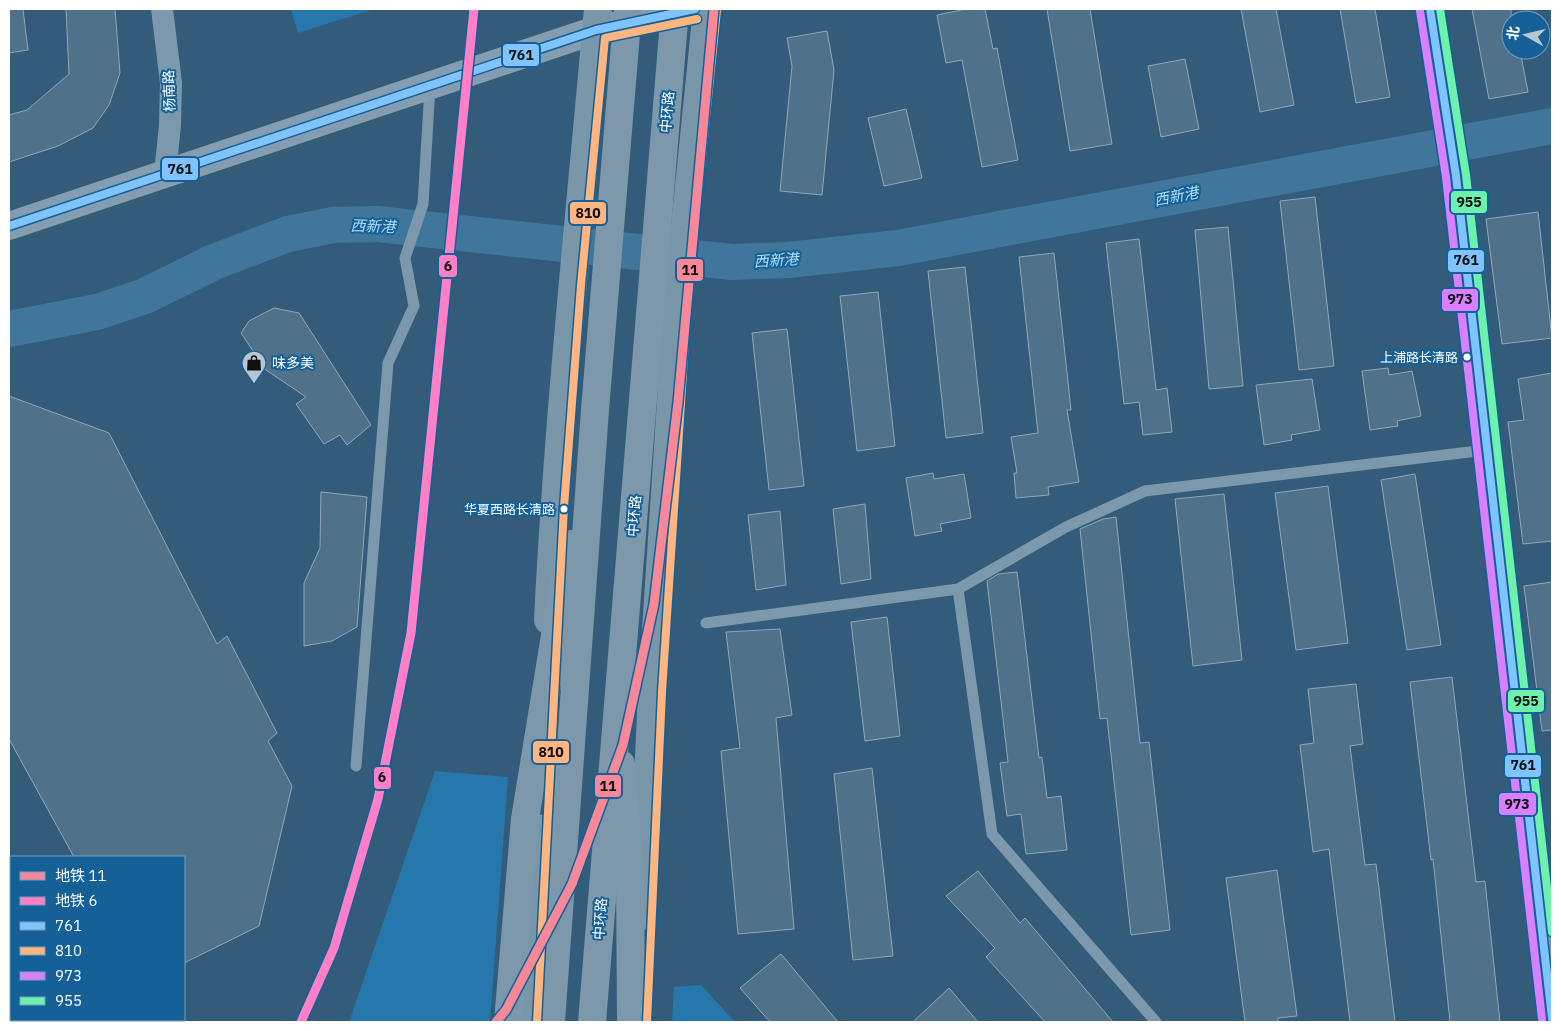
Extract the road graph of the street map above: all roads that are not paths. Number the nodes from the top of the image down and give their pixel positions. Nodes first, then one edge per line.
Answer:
1 (162, 9) edge
2 (628, 9) edge
3 (675, 9) edge
4 (695, 9) edge
5 (707, 9) edge
6 (1430, 9) edge
7 (597, 19) edge
8 (430, 85) junction
9 (165, 174) junction
10 (9, 226) edge
11 (595, 410) junction
12 (1486, 450) junction
13 (958, 589) junction
14 (706, 623) dead end
15 (617, 716) junction
16 (356, 766) dead end
17 (1552, 1018) edge
18 (508, 1022) edge
19 (527, 1022) edge
20 (551, 1022) edge
21 (592, 1022) edge
22 (631, 1022) edge
23 (637, 1022) edge
24 (1156, 1022) edge

1 - 9 street, 杨南路
2 - 11 highway, bridge
3 - 15 highway, 中环路, bridge
4 - 7 main road
5 - 23 main road
6 - 12 street
7 - 8 main road
7 - 19 main road
8 - 9 main road
8 - 16 lane
9 - 10 main road
11 - 18 highway, bridge
11 - 20 highway, bridge
12 - 13 lane
12 - 17 street
13 - 14 lane
13 - 24 lane
15 - 21 highway, 中环路, bridge
15 - 22 highway, bridge

